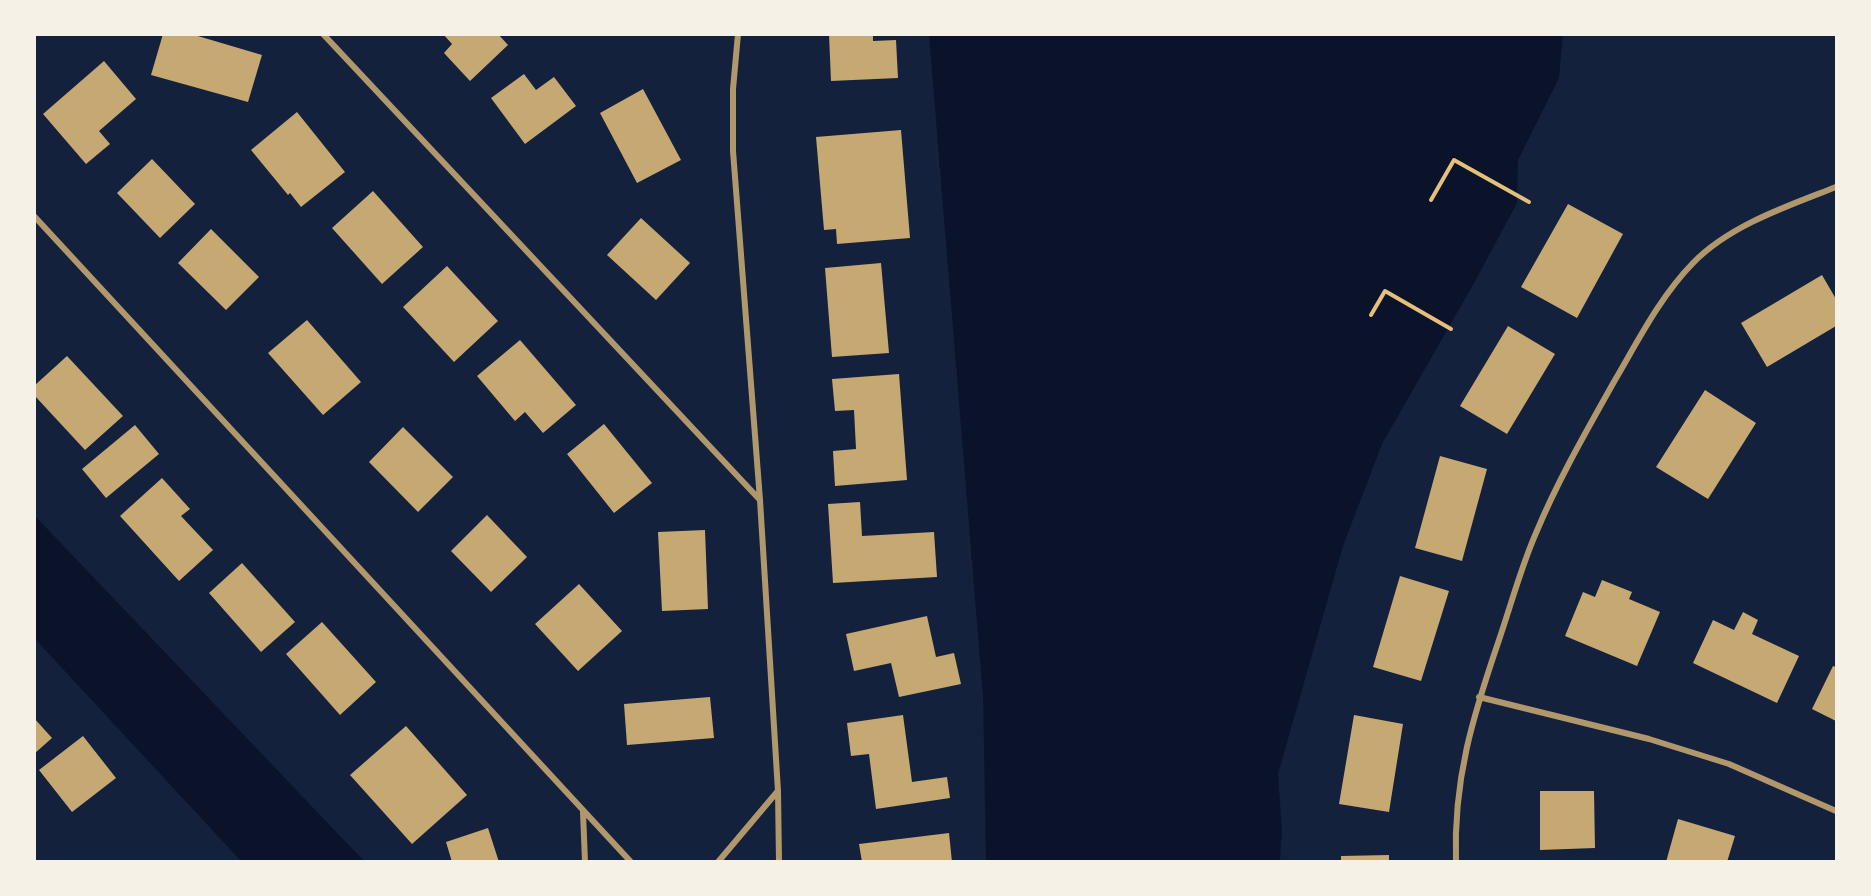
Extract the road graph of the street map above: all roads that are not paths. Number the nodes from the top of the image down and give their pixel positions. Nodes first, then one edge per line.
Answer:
1 (322, 34) edge
2 (738, 34) edge
3 (1836, 187) edge
4 (34, 216) edge
5 (760, 500) junction
6 (1479, 697) junction
7 (778, 791) junction
8 (583, 811) junction
9 (1836, 811) edge
10 (585, 861) edge
11 (631, 861) edge
12 (718, 861) edge
13 (779, 861) edge
14 (1456, 861) edge

1 - 5 street
2 - 5 street
3 - 6 street
4 - 8 street
5 - 7 street
6 - 9 street
6 - 14 street
7 - 12 street
7 - 13 street
8 - 10 street
8 - 11 street

